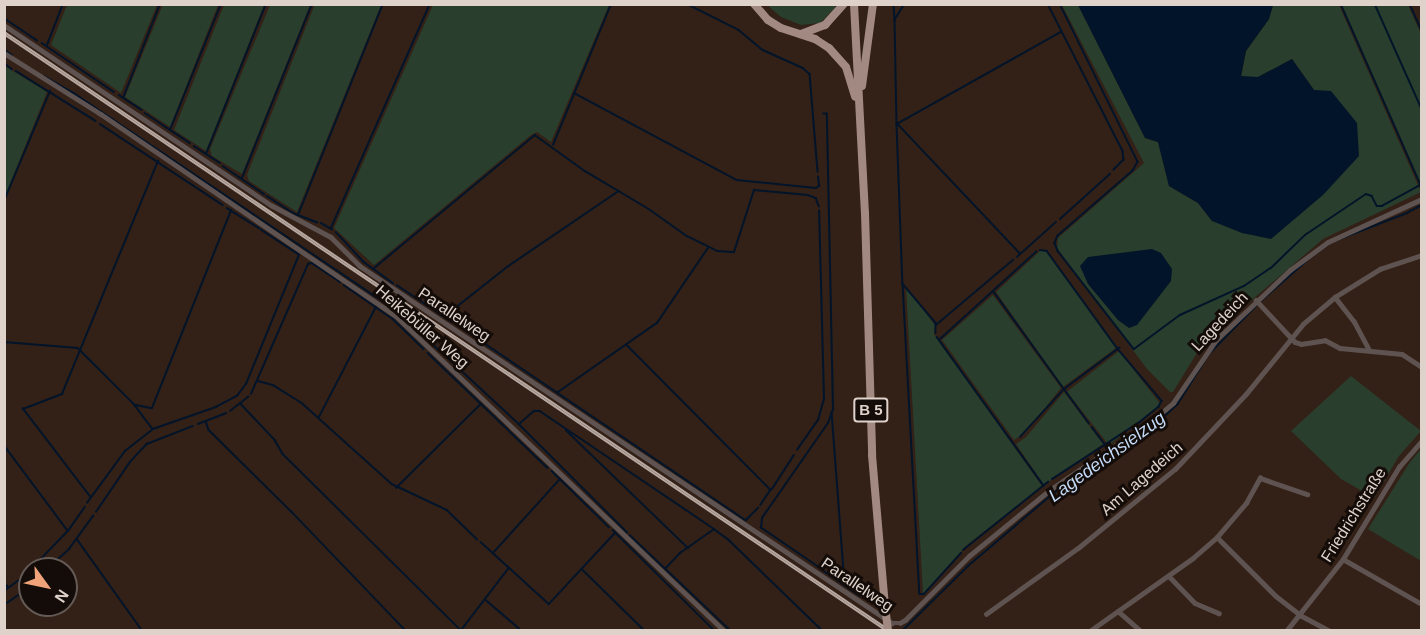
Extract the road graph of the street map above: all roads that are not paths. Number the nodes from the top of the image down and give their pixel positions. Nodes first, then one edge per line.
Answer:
1 (754, 4) edge
2 (844, 4) edge
3 (854, 4) edge
4 (873, 4) edge
5 (4, 25) edge
6 (800, 34) junction
7 (4, 53) edge
8 (859, 103) junction
9 (1422, 198) edge
10 (1422, 255) edge
11 (1335, 297) junction
12 (1256, 300) junction
13 (1290, 338) junction
14 (1369, 349) junction
15 (1422, 367) edge
16 (1422, 441) edge
17 (1306, 494) dead end
18 (1217, 537) junction
19 (1343, 559) junction
20 (1169, 576) junction
21 (1422, 604) edge
22 (1118, 610) junction
23 (1219, 613) dead end
24 (986, 614) dead end
25 (1300, 615) junction
26 (890, 627) edge
27 (724, 630) edge
28 (1091, 630) edge
29 (1140, 630) edge
30 (1287, 630) edge
31 (1328, 630) edge

1 - 6 highway
2 - 6 highway
3 - 8 highway, B 5
4 - 8 highway
5 - 26 street, Parallelweg
6 - 8 highway
7 - 27 street, Heikebüller Weg
8 - 26 highway, B 5, bridge
9 - 12 street, Lagedeich
10 - 11 street, Am Lagedeich
11 - 13 street, Am Lagedeich
11 - 14 street
12 - 13 street
12 - 26 street, Lagedeich
13 - 14 street
13 - 24 street, Am Lagedeich
14 - 15 street
16 - 19 street, Friedrichstraße
17 - 18 street
18 - 20 street
18 - 25 street
19 - 21 street
19 - 25 street, Friedrichstraße
20 - 22 street
20 - 23 street
22 - 28 street
22 - 29 street
25 - 30 street, Friedrichstraße
25 - 31 street

